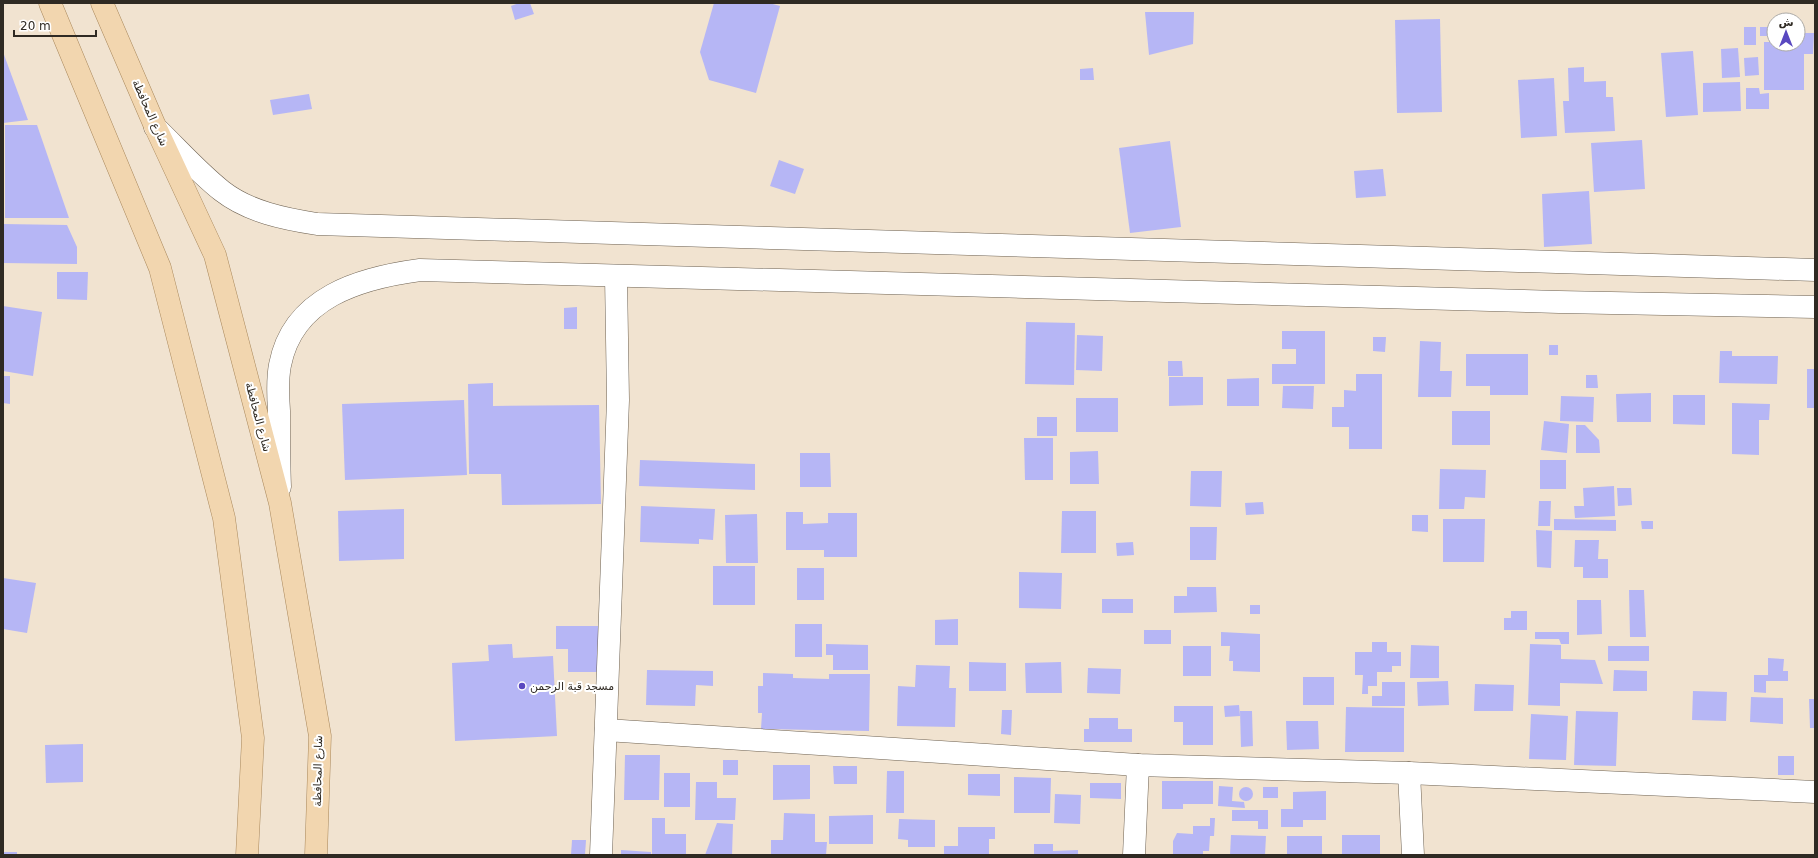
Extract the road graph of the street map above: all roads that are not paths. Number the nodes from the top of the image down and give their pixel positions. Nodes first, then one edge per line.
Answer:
1 (50, 3) edge
2 (102, 3) edge
3 (155, 126) junction
4 (1815, 270) edge
5 (616, 276) junction
6 (1815, 306) edge
7 (280, 503) junction
8 (606, 730) junction
9 (1138, 766) junction
10 (1409, 773) junction
11 (1815, 792) edge
12 (247, 855) edge
13 (316, 855) edge
14 (601, 855) edge
15 (1134, 855) edge
16 (1413, 855) edge

1 - 12 main road
2 - 3 main road, شارع المحافظة
3 - 4 street
3 - 7 main road, شارع المحافظة
5 - 6 street
5 - 7 street
5 - 8 street
7 - 13 main road, شارع المحافظة
8 - 9 street
8 - 14 street
9 - 10 street
9 - 15 street
10 - 11 street
10 - 16 street

